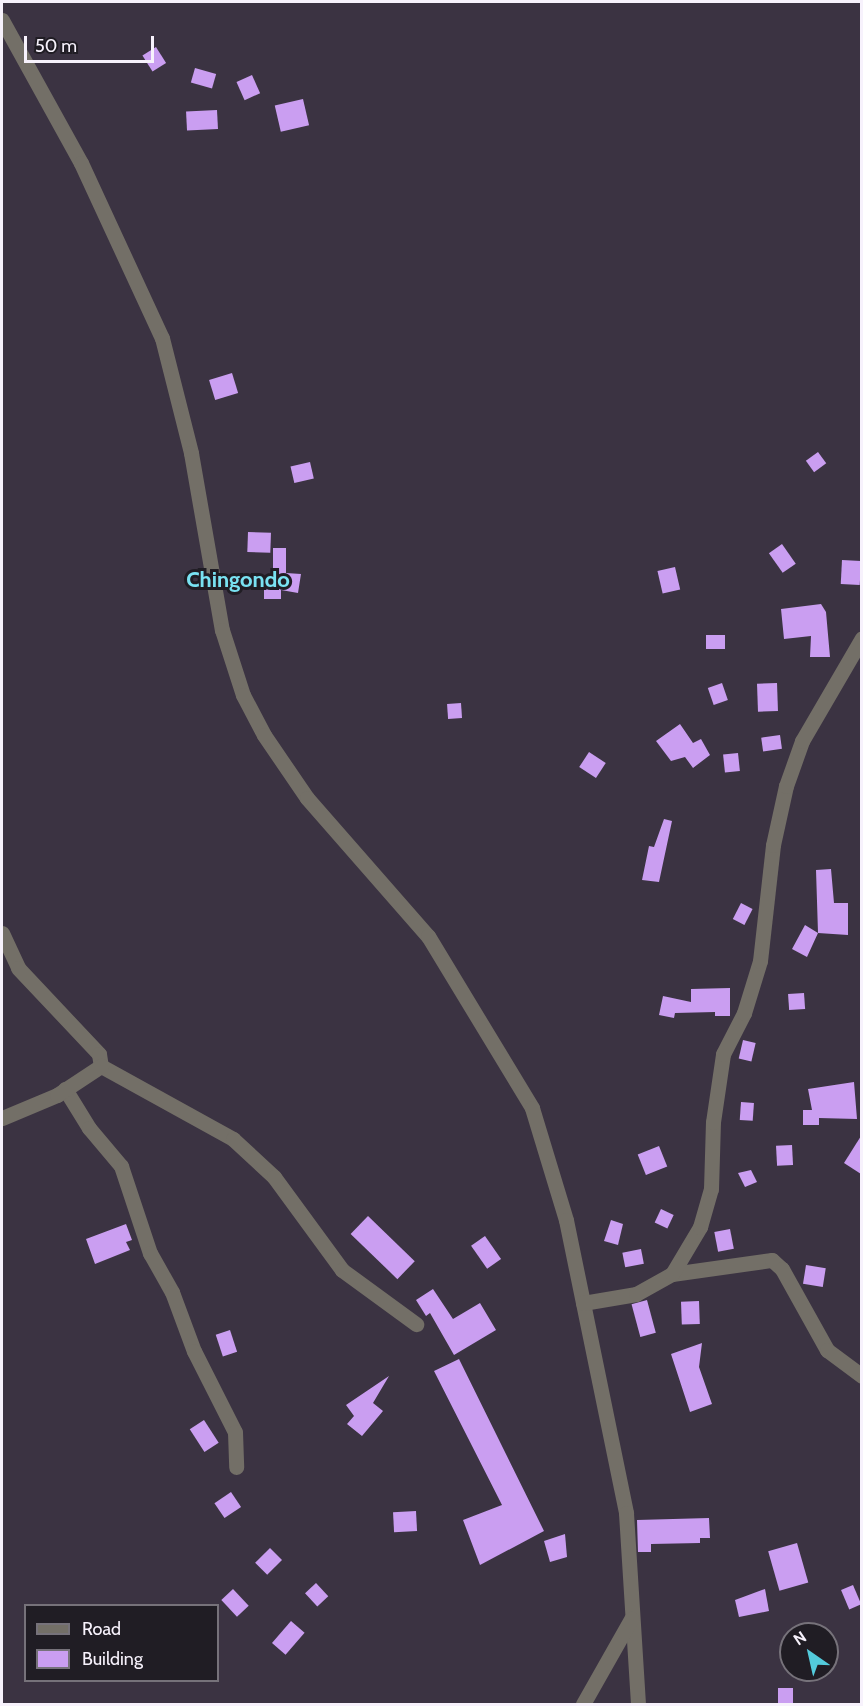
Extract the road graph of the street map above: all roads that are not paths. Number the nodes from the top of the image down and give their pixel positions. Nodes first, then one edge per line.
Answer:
1 (2, 20) edge
2 (861, 638) edge
3 (2, 933) edge
4 (101, 1065) junction
5 (65, 1089) junction
6 (2, 1118) edge
7 (672, 1274) junction
8 (583, 1303) junction
9 (416, 1324) dead end
10 (861, 1376) edge
11 (236, 1467) dead end
12 (634, 1613) junction
13 (583, 1704) edge
14 (638, 1704) edge

1 - 8 street
2 - 7 street
3 - 4 street
4 - 5 street
4 - 9 street
5 - 6 street
5 - 11 street
7 - 8 street
7 - 10 street
8 - 12 street
12 - 13 street
12 - 14 street

